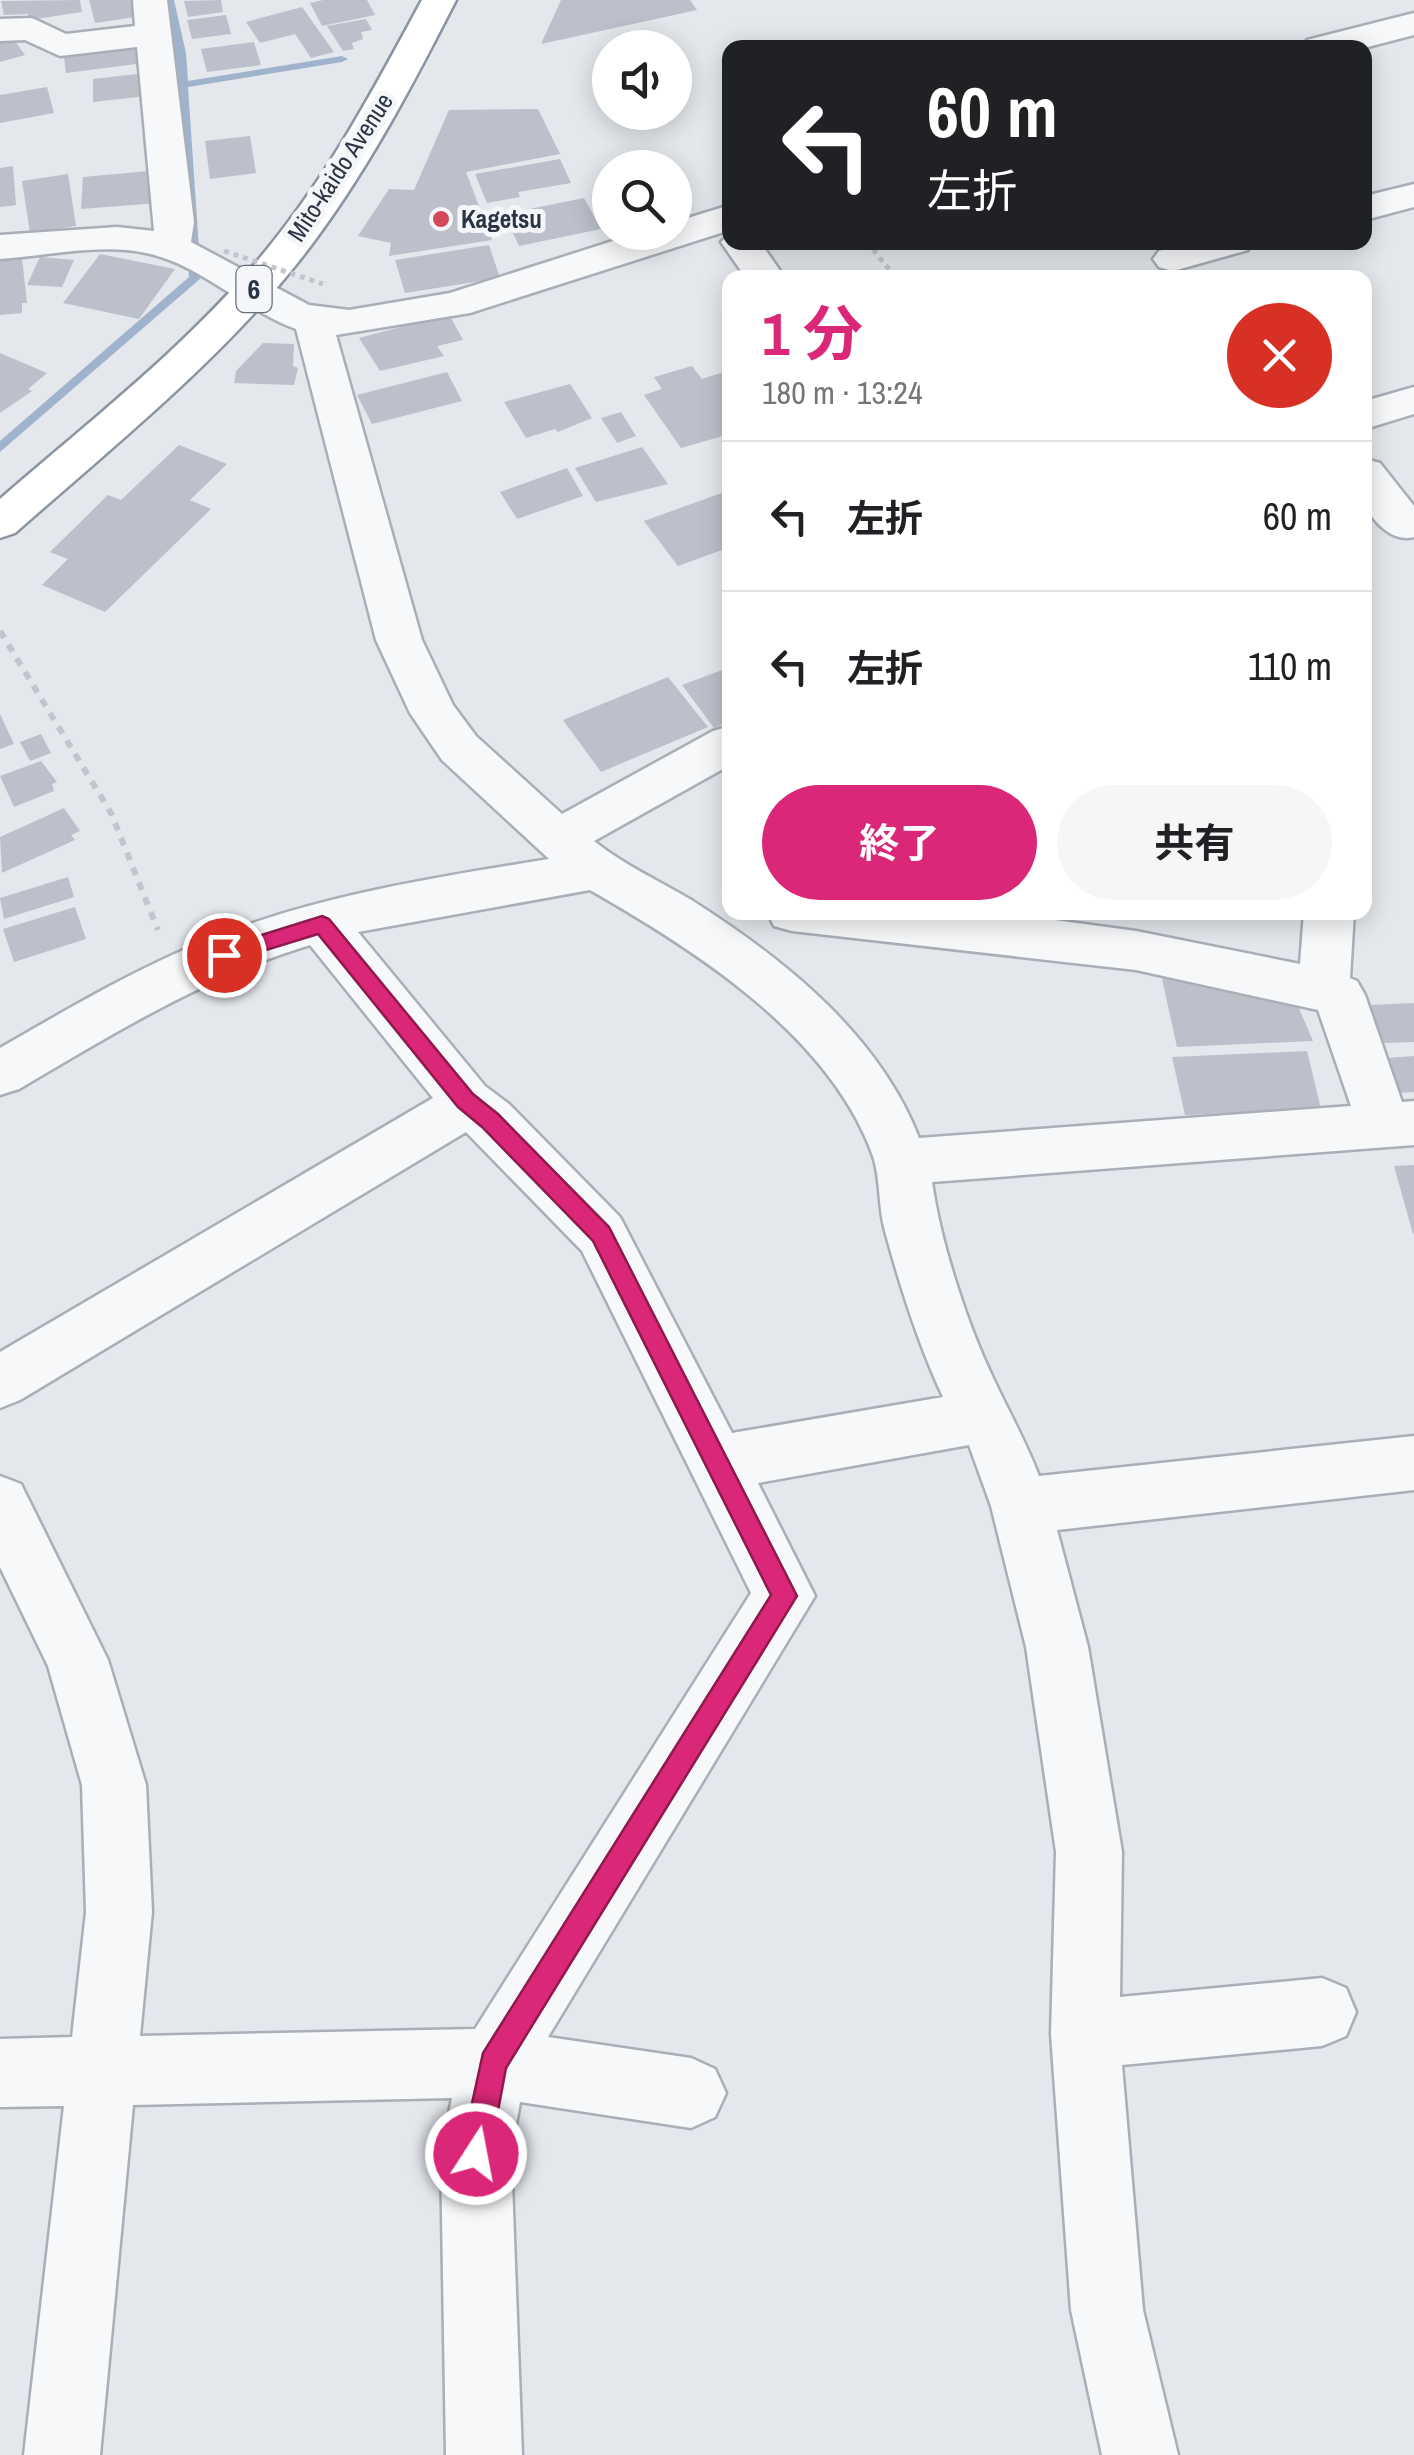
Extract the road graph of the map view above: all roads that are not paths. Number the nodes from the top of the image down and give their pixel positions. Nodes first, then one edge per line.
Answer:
1 (439, 0) edge
2 (153, 17) edge
3 (1414, 24) edge
4 (0, 30) edge
5 (1351, 40) edge
6 (1414, 194) edge
7 (1372, 206) edge
8 (722, 230) edge
9 (0, 248) edge
10 (1207, 250) edge
11 (1173, 260) edge
12 (207, 262) junction
13 (320, 303) junction
14 (1414, 400) edge
15 (1372, 413) edge
16 (1372, 485) edge
17 (0, 523) edge
18 (1395, 529) edge
19 (722, 749) edge
20 (577, 855) junction
21 (722, 913) edge
22 (674, 914) junction
23 (863, 920) edge
24 (1328, 920) edge
25 (322, 924) junction
26 (1324, 991) junction
27 (0, 1074) edge
28 (468, 1102) junction
29 (1399, 1124) edge
30 (902, 1162) junction
31 (0, 1382) edge
32 (985, 1416) junction
33 (1414, 1463) edge
34 (716, 1464) junction
35 (0, 1504) edge
36 (1021, 1506) junction
37 (1322, 2012) dead end
38 (1085, 2034) junction
39 (493, 2063) junction
40 (103, 2070) junction
41 (0, 2073) edge
42 (691, 2093) dead end
43 (62, 2455) edge
44 (484, 2455) edge
45 (1140, 2455) edge

1 - 12 highway, Mito-kaido Avenue / 6
2 - 4 street
2 - 12 street
3 - 5 street
6 - 7 street
8 - 13 street
9 - 12 street
10 - 11 street
12 - 13 street
12 - 17 highway, Mito-kaido Avenue / 6
13 - 20 street
14 - 15 street
16 - 18 street
19 - 20 street
20 - 22 street
20 - 25 street
21 - 22 street
22 - 30 street
23 - 26 street
24 - 26 street
25 - 27 street
25 - 28 street
26 - 29 street
28 - 31 street
28 - 34 street
29 - 30 street
30 - 32 street
32 - 34 street
32 - 36 street
33 - 36 street
34 - 39 street
35 - 40 street
36 - 38 street
37 - 38 street
38 - 45 street
39 - 40 street
39 - 42 street
39 - 44 street
40 - 41 street
40 - 43 street

